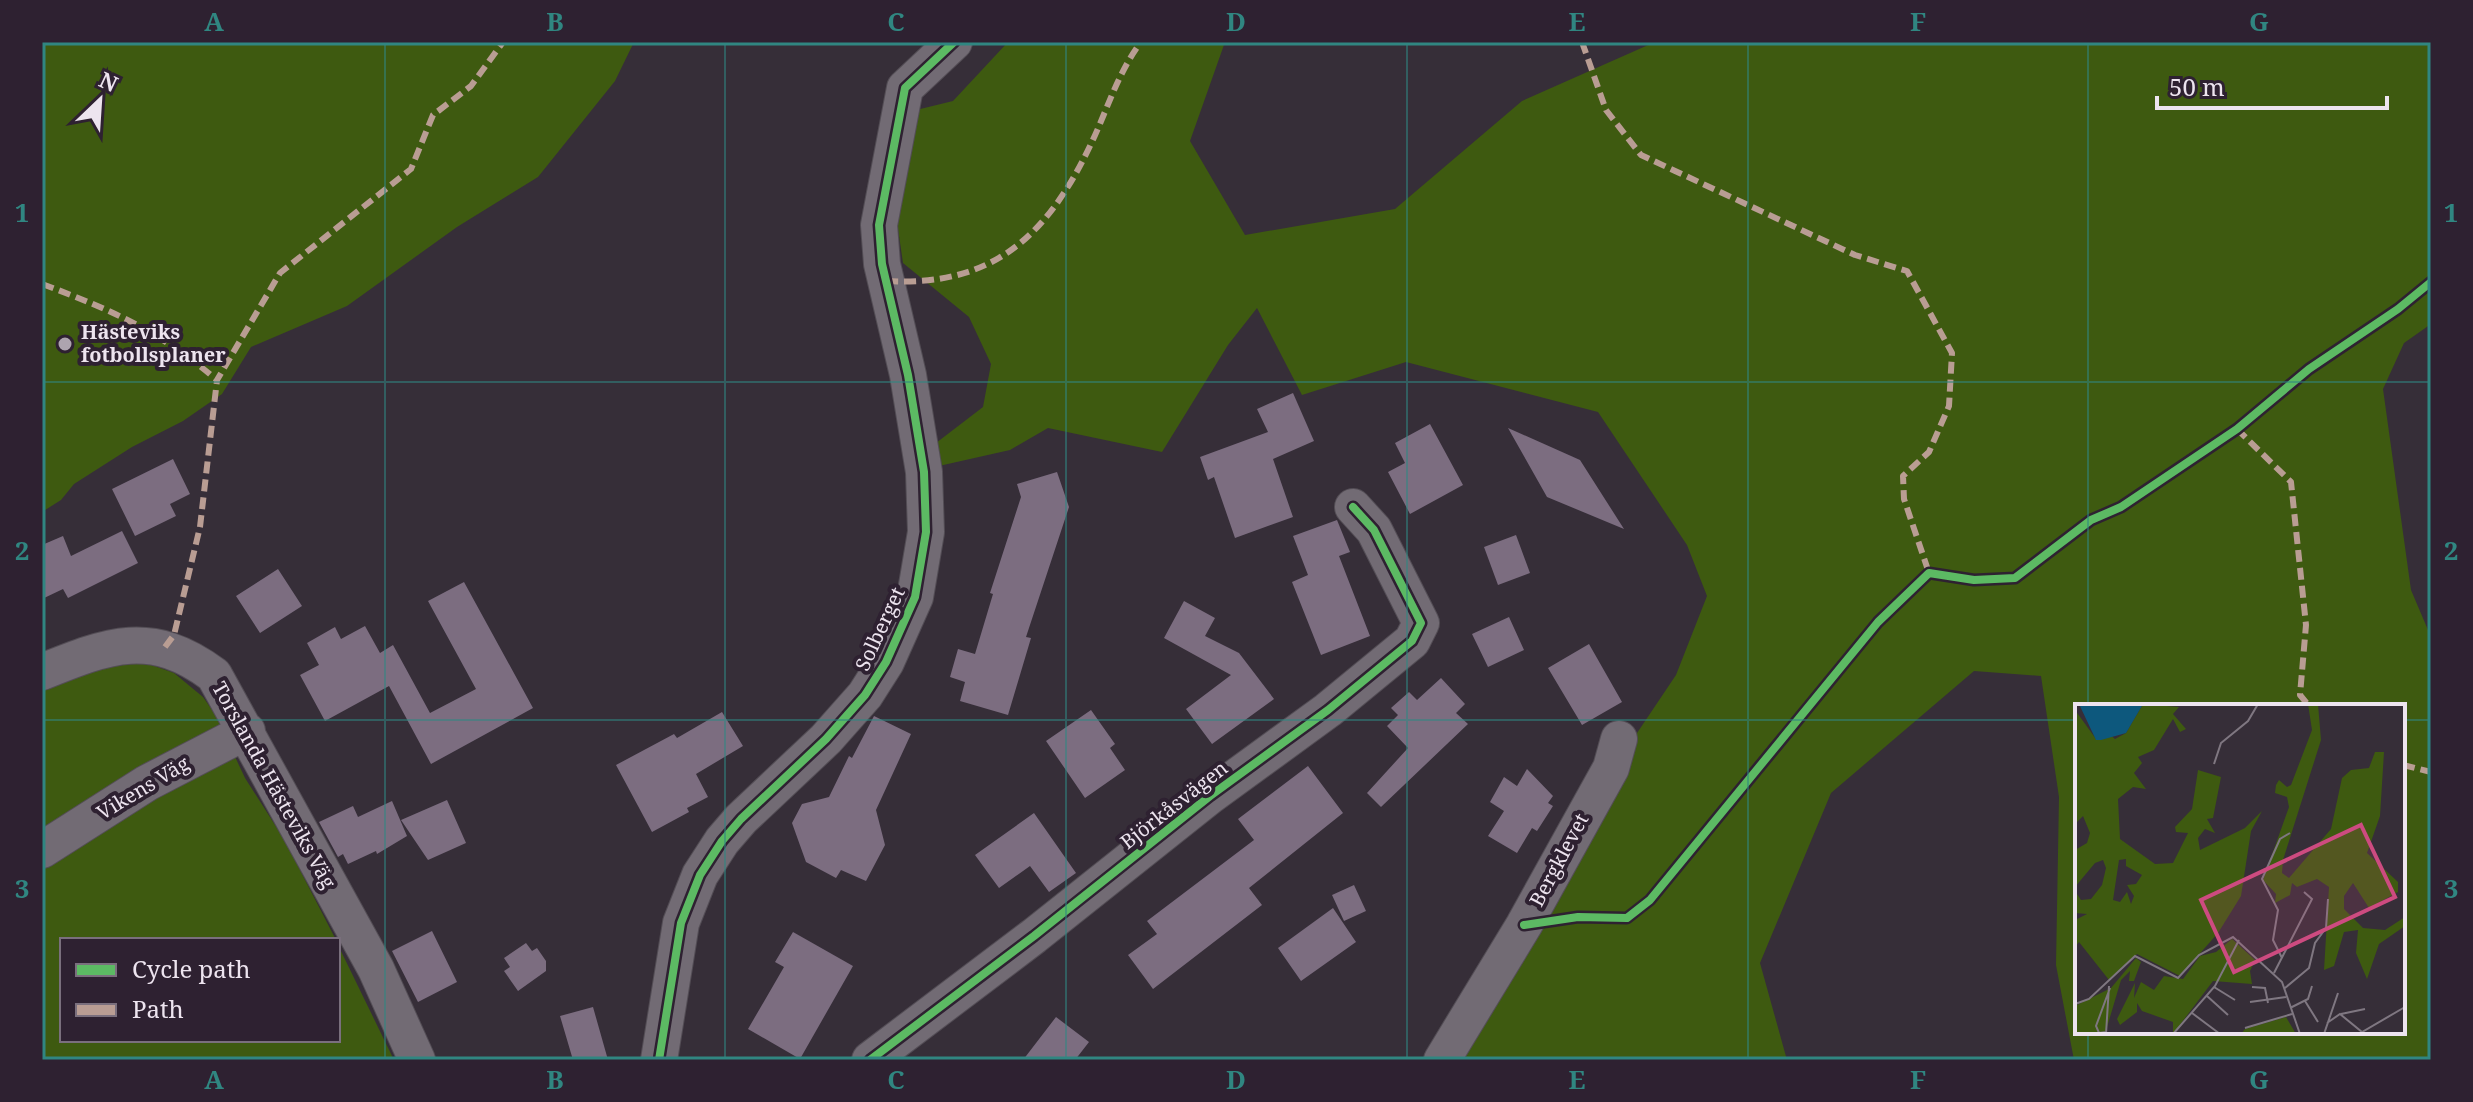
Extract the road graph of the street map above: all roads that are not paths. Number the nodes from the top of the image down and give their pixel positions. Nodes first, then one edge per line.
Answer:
1 (942, 52) edge
2 (1353, 507) dead end
3 (42, 672) edge
4 (247, 731) junction
5 (1619, 739) dead end
6 (42, 850) edge
7 (417, 1060) edge
8 (659, 1060) edge
9 (870, 1060) edge
10 (1442, 1060) edge

1 - 8 street, Solberget
2 - 9 street, Björkåsvägen
3 - 4 street, Torslanda Hästeviks Väg
4 - 6 street, Vikens Väg
4 - 7 street, Torslanda Hästeviks Väg
5 - 10 street, Bergklevet

